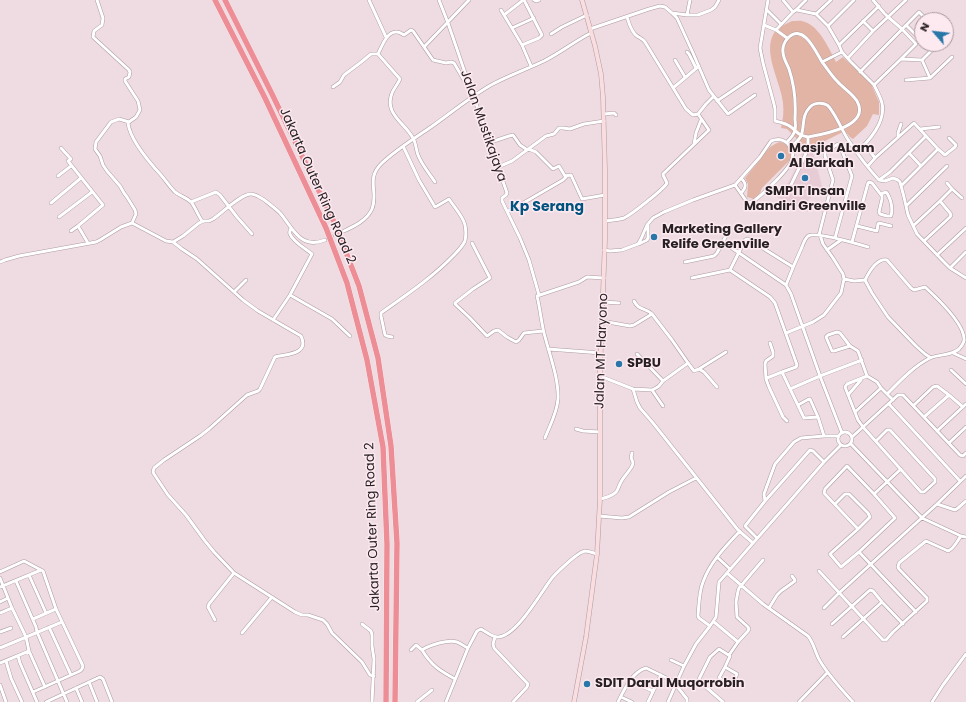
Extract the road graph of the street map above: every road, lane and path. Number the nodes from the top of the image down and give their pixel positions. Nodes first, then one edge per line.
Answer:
1 (97, 0) edge
2 (215, 0) edge
3 (225, 0) edge
4 (369, 0) edge
5 (438, 0) edge
6 (470, 0) edge
7 (534, 0) edge
8 (539, 0) edge
9 (582, 0) edge
10 (690, 0) edge
11 (719, 0) edge
12 (768, 0) edge
13 (783, 0) edge
14 (806, 0) edge
15 (831, 0) edge
16 (854, 0) edge
17 (873, 0) edge
18 (906, 0) edge
19 (879, 6) junction
20 (501, 10) dead end
21 (767, 10) junction
22 (795, 11) junction
23 (672, 12) junction
24 (816, 14) junction
25 (504, 15) junction
26 (587, 15) junction
27 (687, 16) junction
28 (627, 17) junction
29 (888, 17) junction
30 (914, 17) edge
31 (534, 18) junction
32 (863, 21) junction
33 (448, 23) junction
34 (781, 24) junction
35 (764, 25) junction
36 (906, 25) junction
37 (828, 26) junction
38 (512, 28) junction
39 (902, 29) junction
40 (776, 30) junction
41 (591, 31) junction
42 (873, 31) junction
43 (914, 33) edge
44 (551, 34) dead end
45 (386, 37) junction
46 (787, 38) junction
47 (839, 44) junction
48 (522, 45) junction
49 (424, 47) junction
50 (686, 52) dead end
51 (842, 52) junction
52 (929, 52) edge
53 (378, 54) junction
54 (952, 57) dead end
55 (848, 58) junction
56 (901, 59) junction
57 (675, 60) dead end
58 (922, 60) junction
59 (822, 62) junction
60 (531, 66) junction
61 (697, 67) junction
62 (860, 72) junction
63 (685, 77) junction
64 (751, 78) dead end
65 (930, 78) junction
66 (906, 80) dead end
67 (874, 85) junction
68 (333, 87) dead end
69 (673, 88) junction
70 (471, 90) junction
71 (755, 95) dead end
72 (473, 96) junction
73 (713, 97) junction
74 (717, 101) junction
75 (604, 114) junction
76 (698, 114) junction
77 (616, 115) dead end
78 (702, 119) junction
79 (604, 121) junction
80 (128, 123) junction
81 (901, 124) dead end
82 (939, 127) dead end
83 (842, 128) junction
84 (920, 129) junction
85 (794, 133) junction
86 (898, 136) junction
87 (926, 136) junction
88 (808, 137) junction
89 (414, 138) junction
90 (800, 138) junction
91 (949, 138) dead end
92 (491, 142) junction
93 (786, 142) junction
94 (694, 144) junction
95 (865, 145) junction
96 (403, 146) junction
97 (791, 147) junction
98 (60, 148) dead end
99 (528, 149) junction
100 (938, 150) junction
101 (856, 152) junction
102 (908, 153) junction
103 (875, 158) junction
104 (71, 166) junction
105 (868, 166) junction
106 (921, 166) junction
107 (948, 166) dead end
108 (498, 167) junction
109 (890, 172) junction
110 (58, 176) dead end
111 (566, 177) junction
112 (81, 178) junction
113 (742, 178) junction
114 (893, 178) junction
115 (879, 180) junction
116 (434, 182) dead end
117 (947, 184) dead end
118 (734, 185) junction
119 (902, 186) junction
120 (952, 189) junction
121 (788, 191) dead end
122 (92, 192) junction
123 (741, 193) junction
124 (881, 194) junction
125 (605, 195) junction
126 (962, 198) dead end
127 (191, 202) junction
128 (940, 202) junction
129 (51, 203) dead end
130 (230, 207) junction
131 (906, 207) junction
132 (508, 212) junction
133 (59, 217) dead end
134 (202, 221) junction
135 (605, 221) junction
136 (132, 223) junction
137 (648, 224) junction
138 (78, 226) junction
139 (857, 226) junction
140 (891, 226) dead end
141 (913, 226) junction
142 (291, 228) junction
143 (730, 228) dead end
144 (966, 228) edge
145 (71, 231) dead end
146 (344, 231) tunnel mouth
147 (252, 234) dead end
148 (820, 235) junction
149 (835, 238) junction
150 (325, 240) tunnel mouth
151 (841, 240) junction
152 (924, 241) junction
153 (173, 242) junction
154 (723, 242) junction
155 (852, 242) junction
156 (88, 243) junction
157 (472, 243) dead end
158 (638, 244) junction
159 (868, 246) dead end
160 (604, 250) junction
161 (827, 250) junction
162 (966, 252) edge
163 (738, 253) junction
164 (937, 255) junction
165 (0, 262) edge
166 (685, 262) dead end
167 (793, 267) junction
168 (950, 268) junction
169 (730, 270) junction
170 (604, 278) junction
171 (692, 278) dead end
172 (966, 278) edge
173 (844, 279) junction
174 (246, 280) dead end
175 (865, 280) junction
176 (786, 285) junction
177 (234, 292) junction
178 (290, 295) junction
179 (538, 296) junction
180 (634, 301) dead end
181 (603, 302) junction
182 (619, 303) dead end
183 (652, 314) junction
184 (273, 320) junction
185 (602, 321) junction
186 (802, 326) junction
187 (543, 331) junction
188 (786, 333) junction
189 (350, 336) dead end
190 (392, 337) dead end
191 (770, 343) dead end
192 (965, 343) edge
193 (850, 346) junction
194 (548, 349) junction
195 (726, 352) dead end
196 (601, 353) junction
197 (953, 353) junction
198 (638, 354) dead end
199 (931, 358) junction
200 (966, 358) edge
201 (862, 360) junction
202 (688, 363) junction
203 (699, 369) junction
204 (951, 370) dead end
205 (782, 372) junction
206 (600, 376) junction
207 (820, 376) junction
208 (867, 376) junction
209 (767, 378) junction
210 (862, 378) junction
211 (663, 381) junction
212 (966, 384) edge
213 (717, 387) dead end
214 (881, 388) junction
215 (633, 389) junction
216 (790, 389) junction
217 (652, 390) junction
218 (887, 394) junction
219 (848, 395) junction
220 (949, 395) junction
221 (893, 400) junction
222 (798, 404) junction
223 (889, 404) junction
224 (966, 404) edge
225 (914, 405) junction
226 (663, 406) dead end
227 (963, 407) junction
228 (855, 412) junction
229 (818, 417) junction
230 (924, 417) junction
231 (787, 421) dead end
232 (863, 427) junction
233 (966, 427) edge
234 (576, 429) dead end
235 (937, 431) junction
236 (600, 432) junction
237 (842, 432) junction
238 (824, 436) junction
239 (838, 436) junction
240 (852, 437) junction
241 (545, 438) dead end
242 (876, 441) junction
243 (949, 443) junction
244 (851, 444) junction
245 (840, 446) junction
246 (966, 453) edge
247 (632, 454) dead end
248 (824, 462) junction
249 (901, 468) junction
250 (966, 476) edge
251 (696, 478) junction
252 (887, 481) junction
253 (960, 481) junction
254 (874, 494) junction
255 (600, 499) junction
256 (764, 501) junction
257 (966, 501) edge
258 (835, 504) junction
259 (937, 504) junction
260 (599, 516) junction
261 (922, 518) junction
262 (738, 529) junction
263 (858, 529) junction
264 (961, 536) junction
265 (966, 537) edge
266 (755, 541) junction
267 (859, 552) junction
268 (597, 554) junction
269 (717, 556) junction
270 (763, 560) dead end
271 (871, 565) junction
272 (730, 569) junction
273 (41, 570) junction
274 (819, 571) dead end
275 (0, 572) edge
276 (234, 573) junction
277 (727, 573) junction
278 (29, 575) junction
279 (792, 576) dead end
280 (0, 578) edge
281 (16, 581) junction
282 (741, 585) junction
283 (2, 587) edge
284 (839, 593) junction
285 (272, 597) junction
286 (8, 598) junction
287 (0, 602) edge
288 (882, 602) junction
289 (852, 606) junction
290 (12, 608) junction
291 (769, 608) junction
292 (824, 608) dead end
293 (56, 609) junction
294 (916, 612) junction
295 (0, 613) edge
296 (46, 613) junction
297 (33, 619) junction
298 (863, 619) junction
299 (215, 620) dead end
300 (62, 622) junction
301 (714, 622) junction
302 (362, 624) dead end
303 (832, 624) dead end
304 (903, 624) junction
305 (710, 626) junction
306 (49, 627) junction
307 (11, 628) dead end
308 (0, 632) edge
309 (37, 632) junction
310 (242, 633) dead end
311 (26, 637) junction
312 (495, 637) junction
313 (843, 637) dead end
314 (738, 642) junction
315 (0, 648) edge
316 (468, 648) junction
317 (411, 650) dead end
318 (422, 650) junction
319 (29, 651) junction
320 (966, 654) edge
321 (728, 655) junction
322 (18, 656) junction
323 (671, 660) dead end
324 (6, 661) junction
325 (0, 663) edge
326 (684, 666) junction
327 (725, 667) junction
328 (827, 673) junction
329 (71, 675) junction
330 (661, 675) junction
331 (374, 676) junction
332 (455, 679) junction
333 (57, 681) junction
334 (630, 681) junction
335 (89, 682) junction
336 (676, 684) junction
337 (0, 685) edge
338 (45, 687) junction
339 (76, 688) junction
340 (432, 690) dead end
341 (653, 691) junction
342 (33, 692) junction
343 (63, 694) junction
344 (621, 697) junction
345 (935, 698) junction
346 (51, 701) edge
347 (6, 702) edge
348 (22, 702) edge
349 (37, 702) edge
350 (46, 702) edge
351 (67, 702) edge
352 (82, 702) edge
353 (97, 702) edge
354 (112, 702) edge
355 (372, 702) edge
356 (386, 702) edge
357 (395, 702) edge
358 (417, 702) edge
359 (446, 702) edge
360 (513, 702) edge
361 (574, 702) edge
362 (618, 702) edge
363 (632, 702) edge
364 (648, 702) edge
365 (668, 702) edge
366 (687, 702) edge
367 (723, 702) edge
368 (799, 702) edge
369 (853, 702) edge
370 (932, 702) edge
371 (939, 702) edge

1 - 80 street
2 - 356 highway, Jakarta Outer Ring Road 2
3 - 357 highway, Jakarta Outer Ring Road 2
4 - 45 street
5 - 33 street, Jalan Mustikajaya
6 - 33 street
7 - 8 street
9 - 26 main road, Jalan MT Haryono
10 - 27 street
11 - 27 street
12 - 21 street
13 - 22 street
14 - 22 street
15 - 24 street
16 - 37 street
17 - 19 street
18 - 29 street
19 - 29 street
19 - 32 street
20 - 25 street
21 - 34 street
21 - 35 street
22 - 24 street
22 - 34 street
23 - 27 street
23 - 28 street
23 - 61 street
24 - 37 street
25 - 31 street
25 - 38 street
26 - 41 main road, Jalan MT Haryono
26 - 44 street
28 - 41 street
28 - 69 street
29 - 39 street
29 - 42 street
30 - 36 street
31 - 38 street
31 - 48 street
32 - 42 street
32 - 47 street
33 - 49 street
33 - 70 street, Jalan Mustikajaya
34 - 40 street
35 - 40 street
35 - 85 street
36 - 39 street
36 - 43 street
37 - 47 street
38 - 48 street
39 - 56 street
39 - 62 street
40 - 46 street
41 - 60 street
41 - 75 main road, Jalan MT Haryono
42 - 55 street
45 - 49 street
45 - 53 street
46 - 59 street
46 - 85 street
47 - 51 street
48 - 60 street
49 - 70 street
50 - 61 street
51 - 55 street
51 - 59 street
52 - 58 street
53 - 68 street
53 - 89 street
54 - 65 street
55 - 62 street
56 - 58 street
56 - 67 street
57 - 63 street
58 - 65 street
59 - 83 street
60 - 72 street
61 - 63 street
61 - 73 street
62 - 67 street
63 - 69 street
64 - 74 street
65 - 66 street
67 - 95 street
69 - 76 street
70 - 72 street, Jalan Mustikajaya
71 - 74 street
72 - 89 street
72 - 92 street, Jalan Mustikajaya
73 - 74 street
73 - 76 street
75 - 77 street
75 - 79 main road, Jalan MT Haryono
76 - 78 street
78 - 94 street
78 - 94 street
79 - 99 street
79 - 125 main road, Jalan MT Haryono
80 - 127 street
80 - 136 street
81 - 86 street
82 - 84 street
83 - 88 street
83 - 90 street
83 - 101 street
84 - 86 street
84 - 87 street
85 - 90 street
85 - 93 street
86 - 103 street
87 - 100 street
87 - 102 street
88 - 90 street
88 - 121 street
89 - 96 street
89 - 116 street
90 - 97 street
91 - 100 street
92 - 99 street
92 - 108 street, Jalan Mustikajaya
93 - 97 street
93 - 113 street
94 - 135 street
95 - 101 street
95 - 103 street
96 - 146 street
96 - 190 street
97 - 123 street
98 - 104 street
99 - 108 street
99 - 111 street
100 - 106 street
101 - 105 street
102 - 106 street
102 - 109 street
103 - 105 street
104 - 110 street
104 - 112 street
105 - 115 street
106 - 119 street
107 - 131 street
108 - 132 street, Jalan Mustikajaya
109 - 114 street
109 - 115 street
111 - 125 street
111 - 132 street
112 - 122 street
112 - 129 street
113 - 118 street
113 - 123 street
114 - 115 street
114 - 119 street
117 - 120 street
118 - 123 street
118 - 137 street
119 - 131 street
120 - 126 street
120 - 128 street
122 - 133 street
122 - 138 street
124 - 124 street
124 - 139 street
125 - 135 main road, Jalan MT Haryono
127 - 130 street
127 - 134 street
128 - 141 street
128 - 152 street
130 - 134 street
130 - 142 street
130 - 147 street
131 - 141 street
132 - 179 street, Jalan Mustikajaya
134 - 153 street
135 - 160 main road, Jalan MT Haryono
136 - 153 street
136 - 156 street
137 - 158 street
137 - 158 street
138 - 145 street
138 - 156 street
139 - 140 street
139 - 155 street
141 - 152 street
142 - 150 street
142 - 178 street
143 - 154 street
144 - 164 street
148 - 149 street
148 - 149 street
148 - 161 street
148 - 167 street
149 - 151 street
151 - 155 street
151 - 161 street
152 - 164 street
153 - 177 street
154 - 163 street
154 - 166 street
155 - 159 street
156 - 165 street
157 - 187 street
158 - 160 street
160 - 170 main road, Jalan MT Haryono
161 - 173 street
162 - 168 street
163 - 167 street
163 - 169 street
163 - 176 street
164 - 168 street
167 - 176 street
168 - 172 street
169 - 171 street
169 - 188 street
170 - 179 street
170 - 181 main road, Jalan MT Haryono
173 - 175 street
173 - 186 street
174 - 177 street
175 - 192 street
175 - 199 street
176 - 186 street
177 - 184 street
178 - 184 street
178 - 189 street
179 - 187 street, Jalan Mustikajaya
180 - 183 street
181 - 182 street
181 - 185 main road, Jalan MT Haryono
183 - 185 street
183 - 202 street
184 - 276 street
185 - 196 main road, Jalan MT Haryono
186 - 188 street
186 - 207 street
187 - 194 street, Jalan Mustikajaya
188 - 205 street
191 - 209 street
192 - 197 street
193 - 193 street
193 - 201 street
194 - 196 street
194 - 241 street, Jalan Mustikajaya
195 - 203 street
196 - 206 main road, Jalan MT Haryono
197 - 199 street
197 - 200 street
198 - 211 street
199 - 218 street
201 - 207 street
201 - 208 street
202 - 203 street
202 - 211 street
203 - 213 street
204 - 212 street
205 - 209 street
205 - 216 street
206 - 215 street
206 - 236 main road, Jalan MT Haryono
207 - 216 street
207 - 237 street
208 - 210 street
208 - 214 street
209 - 231 street
210 - 219 street
210 - 219 street
211 - 217 street
214 - 218 street
214 - 228 street
215 - 217 street
215 - 251 street
216 - 222 street
217 - 226 street
218 - 221 street
219 - 228 street
220 - 225 street
220 - 227 street
220 - 230 street
221 - 223 street
221 - 225 street
222 - 229 street
222 - 229 street
223 - 232 street
223 - 253 street
224 - 227 street
225 - 230 street
227 - 235 street
228 - 232 street
229 - 238 street
230 - 235 street
232 - 240 street
232 - 242 street
233 - 243 street
234 - 236 street
235 - 243 street
236 - 255 main road, Jalan MT Haryono
237 - 239 street
237 - 240 street
238 - 239 street
238 - 256 street
239 - 245 street
240 - 244 street
242 - 249 street
242 - 249 street
243 - 246 street
244 - 245 street
244 - 252 street
245 - 248 street
247 - 255 street
248 - 256 street
248 - 266 street
249 - 252 street
250 - 253 street
251 - 260 street
251 - 262 street
252 - 254 street
252 - 261 street
253 - 259 street
254 - 258 street
254 - 267 street
255 - 260 main road, Jalan MT Haryono
256 - 266 street
257 - 259 street
258 - 263 street
258 - 263 street
259 - 261 street
260 - 268 main road, Jalan MT Haryono
261 - 264 street
261 - 271 street
262 - 266 street
262 - 269 street
263 - 267 street
264 - 265 street
264 - 294 street
266 - 272 street
267 - 271 street
268 - 312 street
268 - 361 main road, Jalan MT Haryono
269 - 272 street
269 - 305 street
270 - 282 street
271 - 284 street
271 - 294 street
272 - 277 street
273 - 275 street
273 - 278 street
273 - 293 street
274 - 284 street
276 - 285 street
276 - 299 street
277 - 282 street
277 - 301 street
278 - 281 street
278 - 296 street
279 - 291 street
280 - 283 street
281 - 283 street
281 - 297 street
282 - 291 street
282 - 314 street
283 - 286 street
284 - 289 street
284 - 292 street
285 - 310 street
285 - 331 street
286 - 287 street
286 - 290 street
288 - 289 street
288 - 298 street
288 - 304 street
289 - 298 street
289 - 303 street
290 - 295 street
290 - 311 street
291 - 328 street
293 - 296 street
293 - 300 street
294 - 304 street
296 - 297 street
297 - 309 street
298 - 304 street
298 - 313 street
300 - 306 street
300 - 329 street
301 - 305 street
301 - 314 street
302 - 331 street
305 - 326 street
306 - 309 street
306 - 329 street
307 - 308 street
309 - 311 street
309 - 333 street
311 - 315 street
311 - 319 street
312 - 316 street
312 - 360 street
314 - 321 street
316 - 318 street
316 - 332 street
317 - 318 street
318 - 332 street
319 - 322 street
319 - 338 street
320 - 345 street
321 - 327 street
321 - 367 street
322 - 324 street
322 - 342 street
323 - 326 street
324 - 325 street
324 - 348 street
326 - 336 street
327 - 327 street
328 - 368 street
328 - 369 street
329 - 333 street
330 - 334 street
330 - 336 street
330 - 341 street
331 - 355 street
332 - 359 street
333 - 338 street
333 - 343 street
334 - 341 street
334 - 344 street
335 - 339 street
335 - 353 street
335 - 354 street
336 - 365 street
336 - 366 street
337 - 347 street
338 - 342 street
339 - 343 street
339 - 352 street
340 - 358 street
341 - 364 street
342 - 349 street
343 - 346 street
343 - 351 street
344 - 362 street
344 - 363 street
345 - 370 street
345 - 371 street
346 - 350 street

